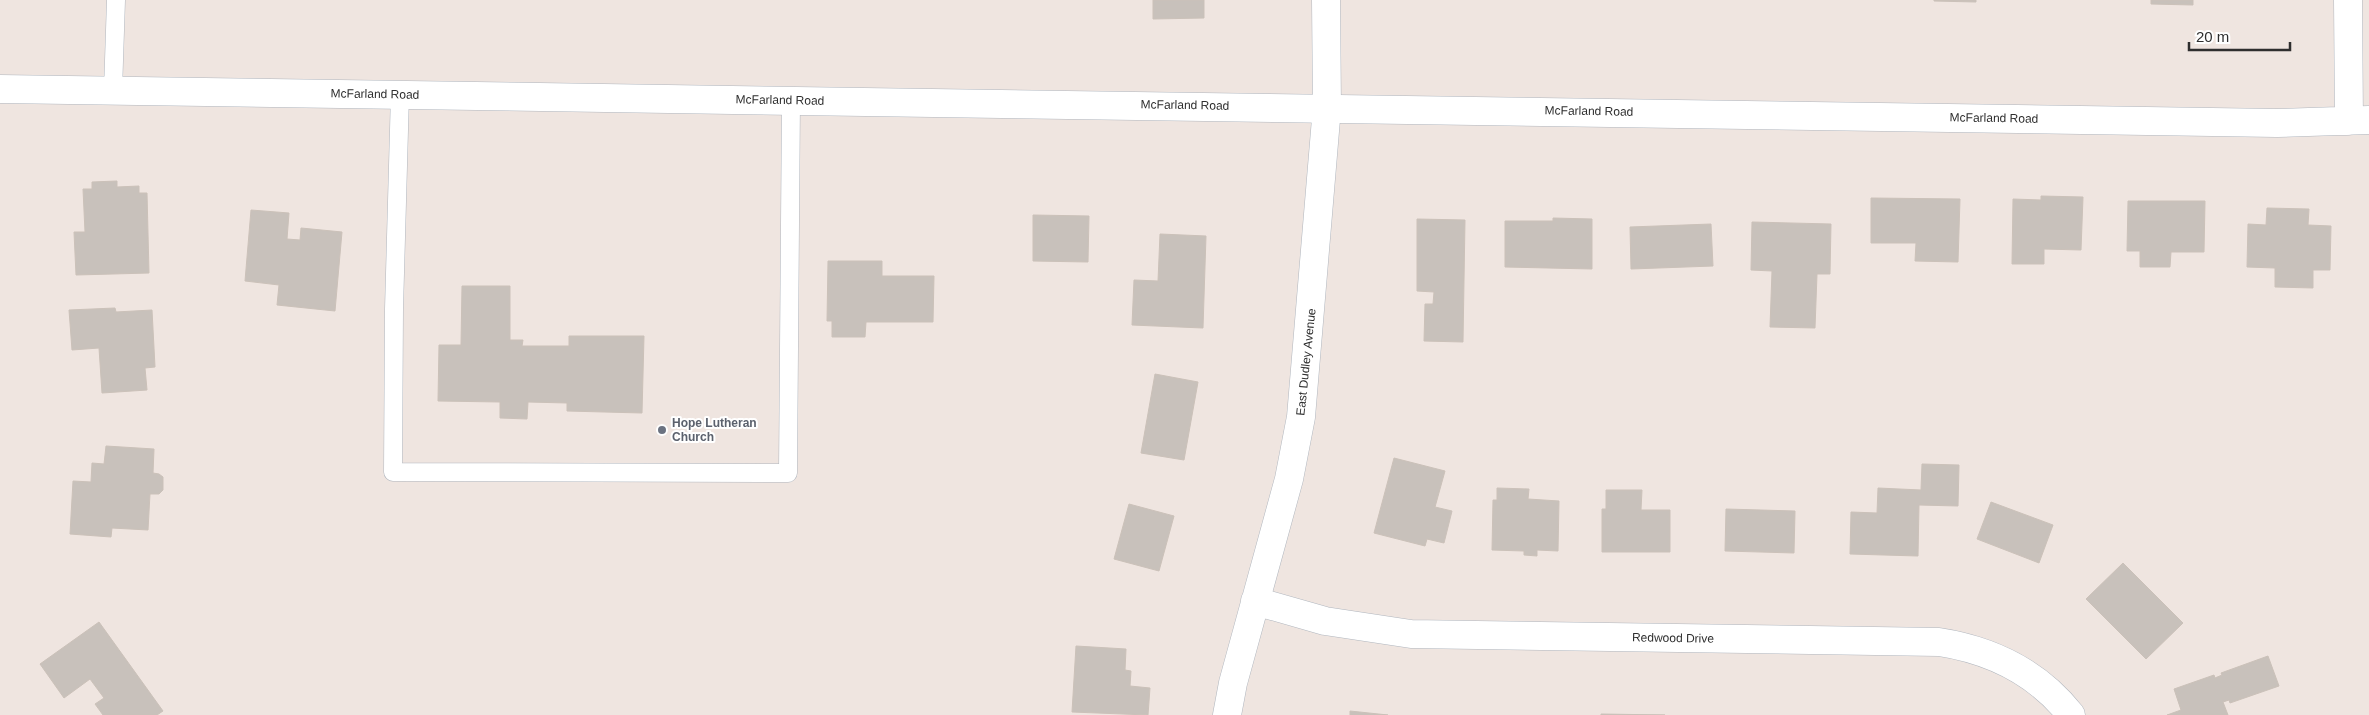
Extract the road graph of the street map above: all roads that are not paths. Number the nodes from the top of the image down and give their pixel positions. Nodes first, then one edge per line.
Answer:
1 (116, 0) edge
2 (1326, 0) edge
3 (2348, 0) edge
4 (0, 89) edge
5 (113, 90) junction
6 (400, 94) junction
7 (791, 100) junction
8 (1327, 107) junction
9 (2359, 121) edge
10 (1255, 601) junction
11 (1227, 715) edge
12 (2071, 715) edge

1 - 5 lane
2 - 8 street, East Dudley Avenue
3 - 9 street
4 - 5 street, McFarland Road
5 - 6 street, McFarland Road
6 - 7 street, McFarland Road
6 - 7 lane
7 - 8 street, McFarland Road
8 - 9 street, McFarland Road
8 - 10 street, East Dudley Avenue
10 - 11 street, East Dudley Avenue
10 - 12 street, Redwood Drive

